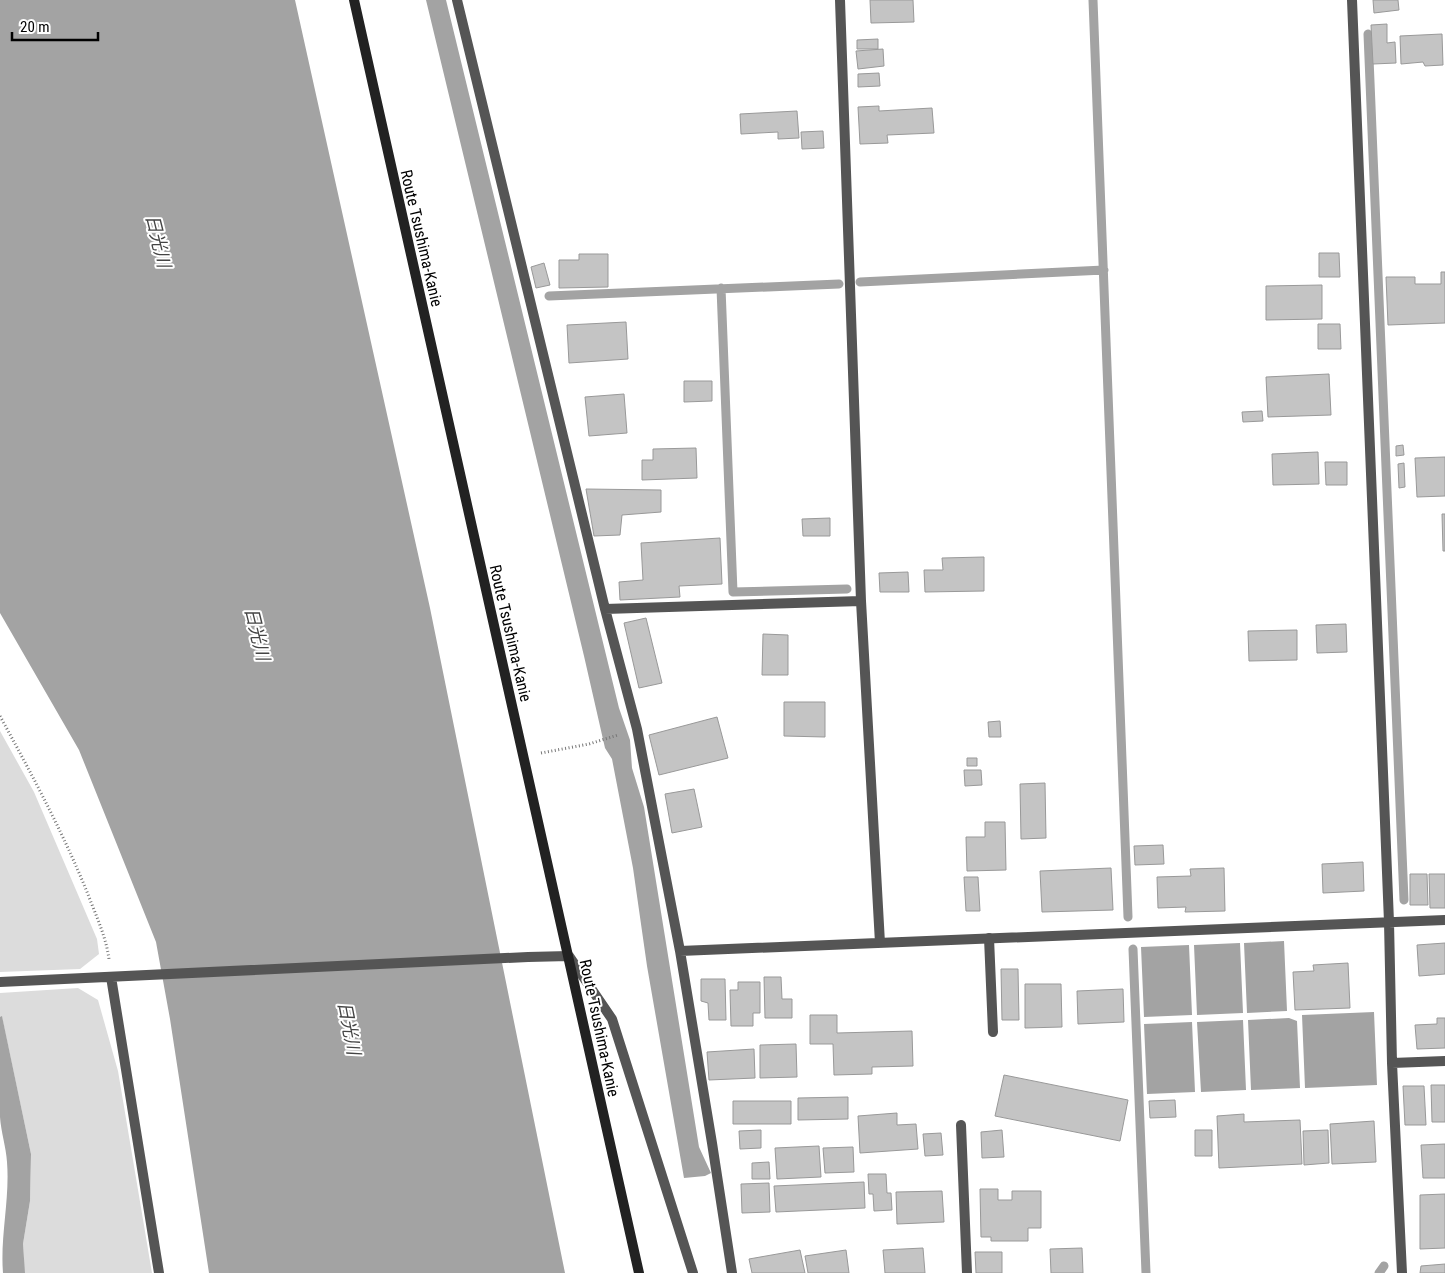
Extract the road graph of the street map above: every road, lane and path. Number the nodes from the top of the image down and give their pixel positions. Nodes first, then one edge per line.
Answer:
1 (354, 0) edge
2 (456, 0) edge
3 (840, 0) edge
4 (1352, 0) edge
5 (861, 601) junction
6 (605, 609) junction
7 (0, 716) edge
8 (620, 734) dead end
9 (524, 756) junction
10 (1445, 920) edge
11 (1389, 922) junction
12 (989, 938) junction
13 (880, 943) junction
14 (680, 951) junction
15 (569, 956) junction
16 (111, 977) junction
17 (0, 982) edge
18 (993, 1032) dead end
19 (1445, 1061) edge
20 (1392, 1063) junction
21 (961, 1125) dead end
22 (159, 1273) edge
23 (638, 1273) edge
24 (693, 1273) edge
25 (732, 1273) edge
26 (966, 1273) edge
27 (1402, 1273) edge

1 - 9 main road, Route Tsushima-Kanie
2 - 6 street
3 - 5 street
4 - 11 street
5 - 6 street
5 - 13 street
6 - 14 street
7 - 16 path
8 - 9 path
9 - 15 main road, Route Tsushima-Kanie
10 - 11 street
11 - 12 street
11 - 20 street
12 - 13 street
12 - 18 street
13 - 14 street
14 - 25 street
15 - 16 street
15 - 23 main road, Route Tsushima-Kanie
15 - 24 street
16 - 17 street
16 - 22 street
19 - 20 street
20 - 27 street
21 - 26 street

